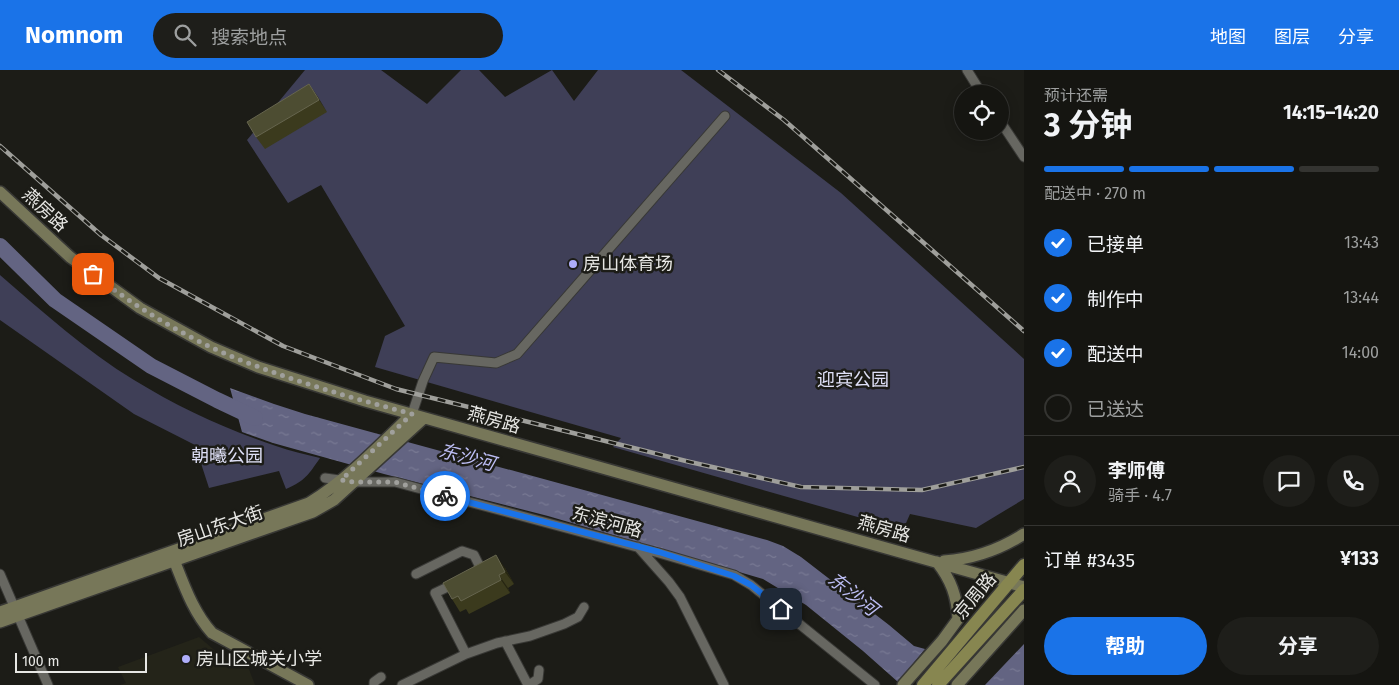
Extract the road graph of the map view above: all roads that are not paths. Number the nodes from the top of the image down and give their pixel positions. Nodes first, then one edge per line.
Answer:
1 (967, 70) edge
2 (976, 85) edge
3 (725, 116) dead end
4 (1009, 134) edge
5 (1024, 157) edge
6 (0, 192) edge
7 (412, 414) junction
8 (424, 418) junction
9 (405, 428) junction
10 (358, 471) junction
11 (324, 478) dead end
12 (341, 480) junction
13 (354, 482) junction
14 (1024, 534) edge
15 (638, 547) junction
16 (173, 556) junction
17 (937, 562) junction
18 (1024, 565) edge
19 (0, 574) edge
20 (416, 574) dead end
21 (1009, 582) junction
22 (1024, 589) edge
23 (584, 607) dead end
24 (1024, 610) edge
25 (17, 611) junction
26 (0, 612) edge
27 (958, 619) junction
28 (0, 622) edge
29 (505, 641) junction
30 (958, 650) junction
31 (466, 654) junction
32 (539, 670) dead end
33 (381, 677) dead end
34 (48, 685) edge
35 (308, 685) edge
36 (374, 685) edge
37 (402, 685) edge
38 (529, 685) edge
39 (724, 685) edge
40 (875, 685) edge
41 (904, 685) edge
42 (922, 685) edge
43 (938, 685) edge
44 (957, 685) edge

1 - 2 street
3 - 7 street
4 - 5 street
6 - 7 main road, 燕房路
7 - 8 main road, 燕房路
7 - 9 main road, 房山东大街
8 - 9 main road, 房山东大街
8 - 17 main road, 燕房路
9 - 10 main road, 房山东大街
10 - 12 main road, 房山东大街
10 - 13 main road, 房山东大街
11 - 12 street, 东滨河路
12 - 13 street, 东滨河路
12 - 16 main road, 房山东大街
13 - 15 street, 东滨河路
13 - 16 main road, 房山东大街
14 - 17 main road
15 - 39 street
15 - 40 street, 东滨河路
16 - 25 main road, 房山东大街
16 - 35 main road
17 - 21 main road, 燕房路
17 - 27 main road
18 - 21 main road, 京周路
19 - 25 street
20 - 31 street
21 - 22 main road, 燕房路
21 - 30 main road, 京周路
22 - 30 main road, 京周路
23 - 29 street
24 - 44 main road
25 - 26 main road, 房山东大街
25 - 28 main road, 房山东大街
25 - 34 street
27 - 30 main road
27 - 41 main road
29 - 31 street
29 - 38 street
30 - 42 main road
30 - 43 main road
31 - 37 street
32 - 38 street
33 - 36 street

